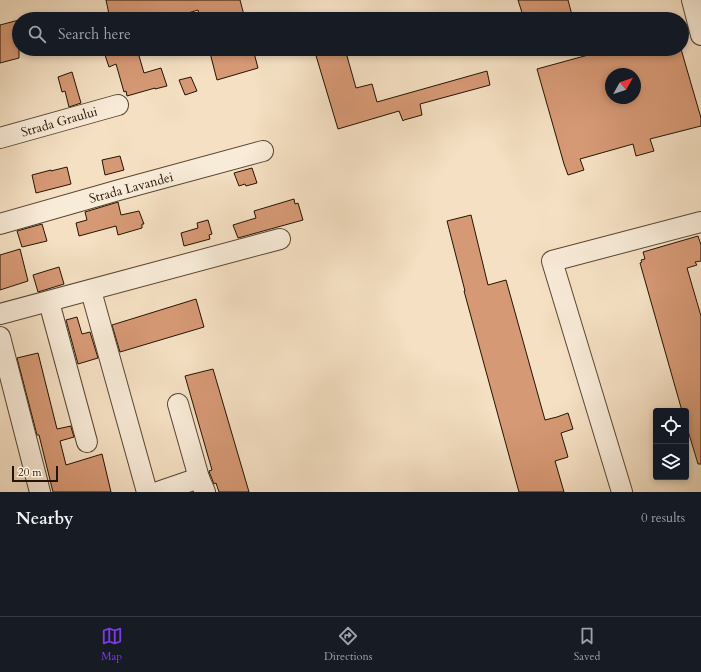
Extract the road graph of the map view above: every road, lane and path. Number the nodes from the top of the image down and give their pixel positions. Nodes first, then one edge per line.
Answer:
1 (692, 0) edge
2 (701, 35) edge
3 (118, 105) dead end
4 (0, 138) edge
5 (263, 151) dead end
6 (701, 222) edge
7 (0, 224) edge
8 (280, 239) dead end
9 (90, 291) junction
10 (49, 302) junction
11 (0, 314) edge
12 (0, 337) edge
13 (178, 404) dead end
14 (87, 442) dead end
15 (202, 485) edge
16 (40, 492) edge
17 (147, 492) edge
18 (158, 492) edge
19 (622, 492) edge

1 - 2 street
3 - 4 street, Strada Graului
5 - 7 street, Strada Lavandei
6 - 19 street
8 - 9 street
9 - 10 street
9 - 17 street
10 - 11 street
10 - 14 street
12 - 16 street
13 - 15 street
15 - 18 street

